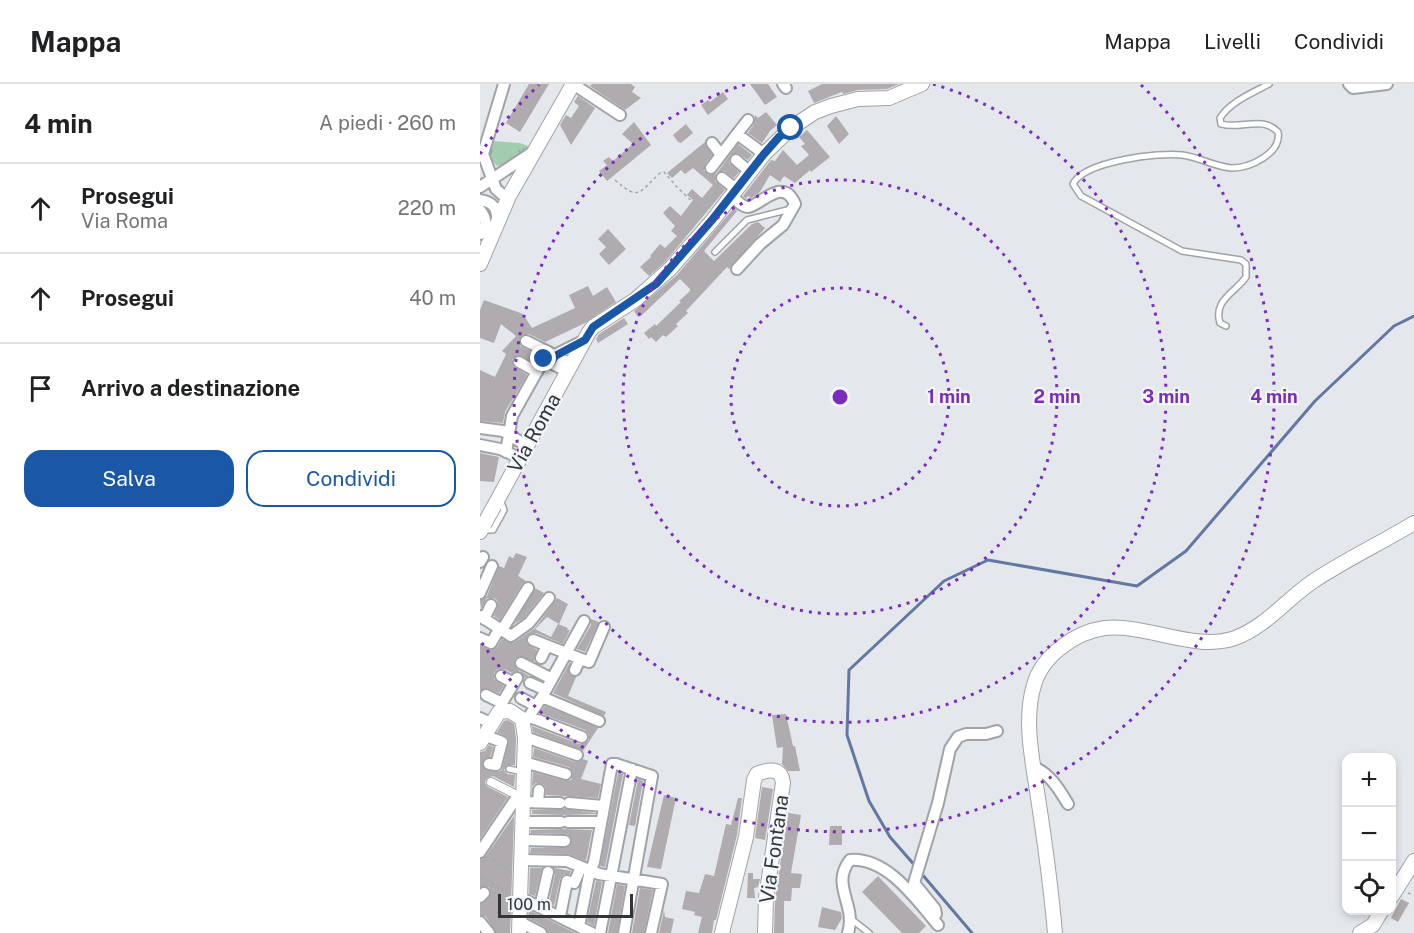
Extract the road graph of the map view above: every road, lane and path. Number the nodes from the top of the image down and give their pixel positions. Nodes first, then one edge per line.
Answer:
1 (504, 84) edge
2 (573, 84) edge
3 (922, 84) edge
4 (1269, 84) edge
5 (1349, 84) edge
6 (1387, 84) edge
7 (620, 115) dead end
8 (748, 120) dead end
9 (737, 134) junction
10 (712, 143) dead end
11 (482, 152) edge
12 (764, 154) junction
13 (721, 155) junction
14 (736, 160) dead end
15 (711, 168) dead end
16 (750, 172) junction
17 (722, 178) dead end
18 (615, 180) dead end
19 (496, 191) edge
20 (734, 193) junction
21 (793, 209) junction
22 (487, 217) edge
23 (712, 220) junction
24 (480, 234) edge
25 (715, 252) dead end
26 (480, 264) edge
27 (737, 269) dead end
28 (1226, 326) dead end
29 (585, 340) junction
30 (526, 341) dead end
31 (553, 359) junction
32 (519, 362) dead end
33 (570, 368) junction
34 (537, 372) junction
35 (480, 428) edge
36 (509, 435) junction
37 (480, 445) edge
38 (527, 446) junction
39 (506, 452) junction
40 (520, 458) junction
41 (1414, 523) edge
42 (480, 531) edge
43 (492, 566) dead end
44 (528, 588) dead end
45 (480, 593) edge
46 (549, 598) dead end
47 (491, 605) dead end
48 (482, 617) edge
49 (584, 621) dead end
50 (604, 627) dead end
51 (501, 629) junction
52 (480, 638) edge
53 (533, 640) dead end
54 (547, 646) junction
55 (566, 654) junction
56 (541, 658) dead end
57 (580, 659) junction
58 (521, 663) dead end
59 (575, 670) dead end
60 (501, 676) dead end
61 (552, 679) junction
62 (530, 682) dead end
63 (486, 695) dead end
64 (521, 698) dead end
65 (541, 698) junction
66 (502, 707) junction
67 (599, 721) dead end
68 (526, 726) junction
69 (484, 730) edge
70 (996, 731) dead end
71 (582, 736) dead end
72 (577, 755) dead end
73 (489, 764) dead end
74 (524, 767) junction
75 (1034, 767) junction
76 (509, 769) dead end
77 (632, 769) junction
78 (566, 774) dead end
79 (491, 782) dead end
80 (538, 790) dead end
81 (521, 798) junction
82 (538, 802) junction
83 (1068, 804) dead end
84 (604, 806) junction
85 (602, 821) junction
86 (523, 822) junction
87 (621, 822) junction
88 (522, 840) junction
89 (565, 841) dead end
90 (480, 852) edge
91 (493, 860) dead end
92 (522, 860) junction
93 (1414, 861) edge
94 (586, 869) junction
95 (548, 872) dead end
96 (611, 876) junction
97 (481, 877) edge
98 (521, 877) junction
99 (634, 880) junction
100 (1396, 890) edge
101 (521, 900) junction
102 (540, 907) junction
103 (1380, 915) edge
104 (560, 916) junction
105 (851, 919) junction
106 (480, 922) edge
107 (579, 926) junction
108 (520, 928) edge
109 (1373, 929) edge
110 (489, 933) edge
111 (541, 933) edge
112 (592, 933) edge
113 (600, 933) edge
114 (624, 933) edge
115 (651, 933) edge
116 (722, 933) edge
117 (765, 933) edge
118 (848, 933) edge
119 (869, 933) edge
120 (1055, 933) edge
121 (1360, 933) edge

1 - 11 street
2 - 7 street
2 - 19 street
3 - 12 street, Via Roma
4 - 28 lane
5 - 6 street
8 - 9 street
9 - 12 street
9 - 13 street
10 - 13 street
11 - 19 street
12 - 16 street, Via Roma
13 - 15 street
14 - 16 street
16 - 20 street, Via Roma
17 - 20 street
18 - 23 path
19 - 22 street
20 - 21 street
20 - 23 street, Via Roma
21 - 25 lane
21 - 27 street
22 - 24 street
22 - 26 street
23 - 29 street, Via Roma
29 - 31 street
29 - 33 street, Via Roma
30 - 31 street
31 - 33 street
31 - 34 street
32 - 34 street
33 - 38 street, Via Roma
34 - 36 street
35 - 36 street
36 - 38 street
36 - 39 street
37 - 39 street
38 - 40 street, Via Roma
39 - 40 street
40 - 42 street, Via Roma
41 - 75 street
43 - 45 street
44 - 51 street
46 - 51 street
47 - 48 street
48 - 51 street
49 - 55 street
50 - 57 street
51 - 52 street
53 - 54 street
54 - 55 street
54 - 56 street
55 - 57 street
55 - 61 street
57 - 59 street
58 - 61 street
60 - 66 street
61 - 65 street
62 - 65 street
63 - 66 street
64 - 65 street
65 - 67 street
65 - 68 street
66 - 68 street
66 - 69 street
68 - 71 street
68 - 72 street
68 - 74 street
69 - 73 street
70 - 105 street
74 - 76 lane
74 - 78 street
74 - 81 street
75 - 83 street
75 - 120 street
77 - 84 street
77 - 87 street
77 - 99 street
79 - 81 street
80 - 82 street
81 - 82 street
81 - 86 street
81 - 90 street
82 - 84 street
84 - 85 street
85 - 86 street
85 - 87 street
85 - 94 street
86 - 88 street
87 - 96 street
88 - 89 street
88 - 92 street
91 - 98 path
92 - 94 street
92 - 98 street
93 - 100 street
94 - 96 street
94 - 104 street
94 - 107 street
95 - 102 street
96 - 99 street
96 - 113 street
97 - 101 path
98 - 101 street
99 - 114 street
99 - 115 street
101 - 102 street
101 - 108 street
102 - 104 street
103 - 109 street
104 - 107 street
105 - 118 street
105 - 119 lane
106 - 110 street
107 - 112 street
108 - 111 street
109 - 121 street
116 - 117 street, Via Fontana

